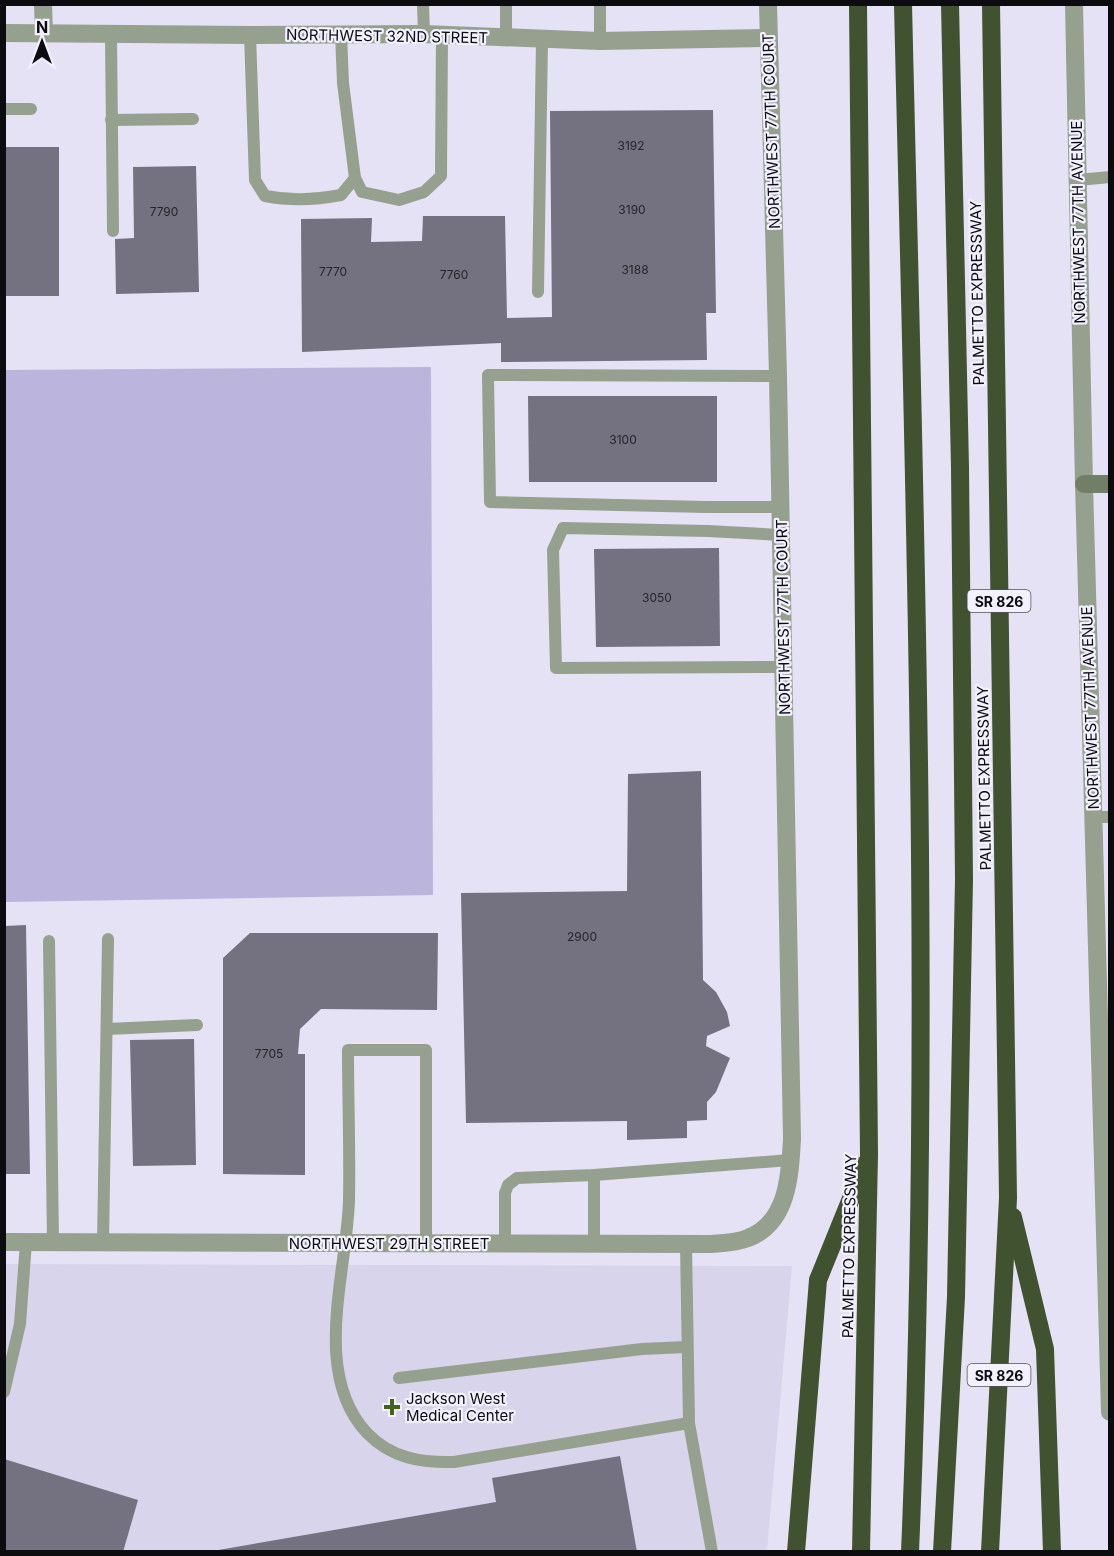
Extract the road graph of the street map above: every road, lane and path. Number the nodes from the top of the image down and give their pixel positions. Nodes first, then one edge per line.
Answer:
1 (43, 4) edge
2 (423, 4) edge
3 (506, 4) edge
4 (600, 4) edge
5 (768, 4) edge
6 (858, 4) edge
7 (903, 4) edge
8 (950, 4) edge
9 (991, 4) edge
10 (1074, 4) edge
11 (4, 33) edge
12 (44, 33) junction
13 (111, 34) junction
14 (341, 34) junction
15 (433, 34) junction
16 (250, 35) junction
17 (506, 38) junction
18 (768, 38) junction
19 (542, 40) junction
20 (600, 41) junction
21 (4, 109) edge
22 (31, 109) dead end
23 (193, 119) dead end
24 (111, 120) junction
25 (1110, 177) edge
26 (355, 178) junction
27 (1078, 180) junction
28 (113, 231) dead end
29 (538, 291) dead end
30 (778, 376) junction
31 (1084, 484) junction
32 (1110, 484) edge
33 (780, 507) junction
34 (781, 535) junction
35 (784, 667) junction
36 (1101, 817) edge
37 (108, 939) dead end
38 (49, 941) dead end
39 (197, 1025) dead end
40 (107, 1029) junction
41 (1105, 1061) edge
42 (1106, 1131) edge
43 (869, 1154) junction
44 (790, 1160) junction
45 (594, 1175) junction
46 (1008, 1198) junction
47 (769, 1225) joint
48 (1107, 1226) edge
49 (4, 1242) edge
50 (26, 1242) junction
51 (54, 1242) junction
52 (103, 1243) junction
53 (426, 1243) junction
54 (345, 1244) junction
55 (505, 1244) junction
56 (594, 1244) junction
57 (686, 1244) junction
58 (1108, 1312) edge
59 (686, 1347) junction
60 (399, 1378) dead end
61 (4, 1392) edge
62 (1110, 1412) edge
63 (689, 1423) junction
64 (712, 1551) edge
65 (796, 1551) edge
66 (861, 1551) edge
67 (910, 1551) edge
68 (942, 1551) edge
69 (990, 1551) edge
70 (1052, 1551) edge

1 - 12 street
2 - 15 lane
3 - 17 lane
4 - 20 lane
5 - 18 street, NORTHWEST 77TH COURT
6 - 43 highway, PALMETTO EXPRESSWAY
7 - 67 highway
8 - 68 highway
9 - 46 highway, PALMETTO EXPRESSWAY / SR 826
10 - 27 street, NORTHWEST 77TH AVENUE
11 - 12 street, NORTHWEST 32ND STREET
12 - 13 street, NORTHWEST 32ND STREET
13 - 16 street, NORTHWEST 32ND STREET
13 - 24 lane
14 - 15 street, NORTHWEST 32ND STREET
14 - 16 street, NORTHWEST 32ND STREET
14 - 26 lane
15 - 17 street, NORTHWEST 32ND STREET
15 - 26 lane
16 - 26 lane
17 - 19 street, NORTHWEST 32ND STREET
18 - 20 street, NORTHWEST 32ND STREET
18 - 30 street, NORTHWEST 77TH COURT
19 - 20 street, NORTHWEST 32ND STREET
19 - 29 lane
21 - 22 lane
23 - 24 lane
24 - 28 lane
25 - 27 lane
27 - 31 street, NORTHWEST 77TH AVENUE
30 - 33 street, NORTHWEST 77TH COURT
30 - 33 lane
31 - 32 street
31 - 36 street, NORTHWEST 77TH AVENUE
33 - 34 street, NORTHWEST 77TH COURT
34 - 35 street, NORTHWEST 77TH COURT
34 - 35 lane
35 - 44 street, NORTHWEST 77TH COURT
36 - 41 street, NORTHWEST 77TH AVENUE
37 - 40 lane
38 - 51 lane
39 - 40 lane
40 - 52 lane
41 - 42 street, NORTHWEST 77TH AVENUE
42 - 48 street, NORTHWEST 77TH AVENUE
43 - 65 highway
43 - 66 highway, PALMETTO EXPRESSWAY
44 - 45 lane
44 - 47 street, NORTHWEST 77TH COURT
45 - 55 lane
45 - 56 lane
46 - 69 highway, PALMETTO EXPRESSWAY / SR 826
46 - 70 highway
47 - 57 street, NORTHWEST 29TH STREET
48 - 58 street, NORTHWEST 77TH AVENUE
49 - 50 street, NORTHWEST 29TH STREET
50 - 51 street, NORTHWEST 29TH STREET
50 - 61 lane
51 - 52 street, NORTHWEST 29TH STREET
52 - 54 street, NORTHWEST 29TH STREET
53 - 54 street, NORTHWEST 29TH STREET
53 - 54 lane
53 - 55 street, NORTHWEST 29TH STREET
54 - 63 lane
55 - 56 street, NORTHWEST 29TH STREET
56 - 57 street, NORTHWEST 29TH STREET
57 - 59 lane
58 - 62 street, NORTHWEST 77TH AVENUE
59 - 60 lane
59 - 63 lane
63 - 64 lane

